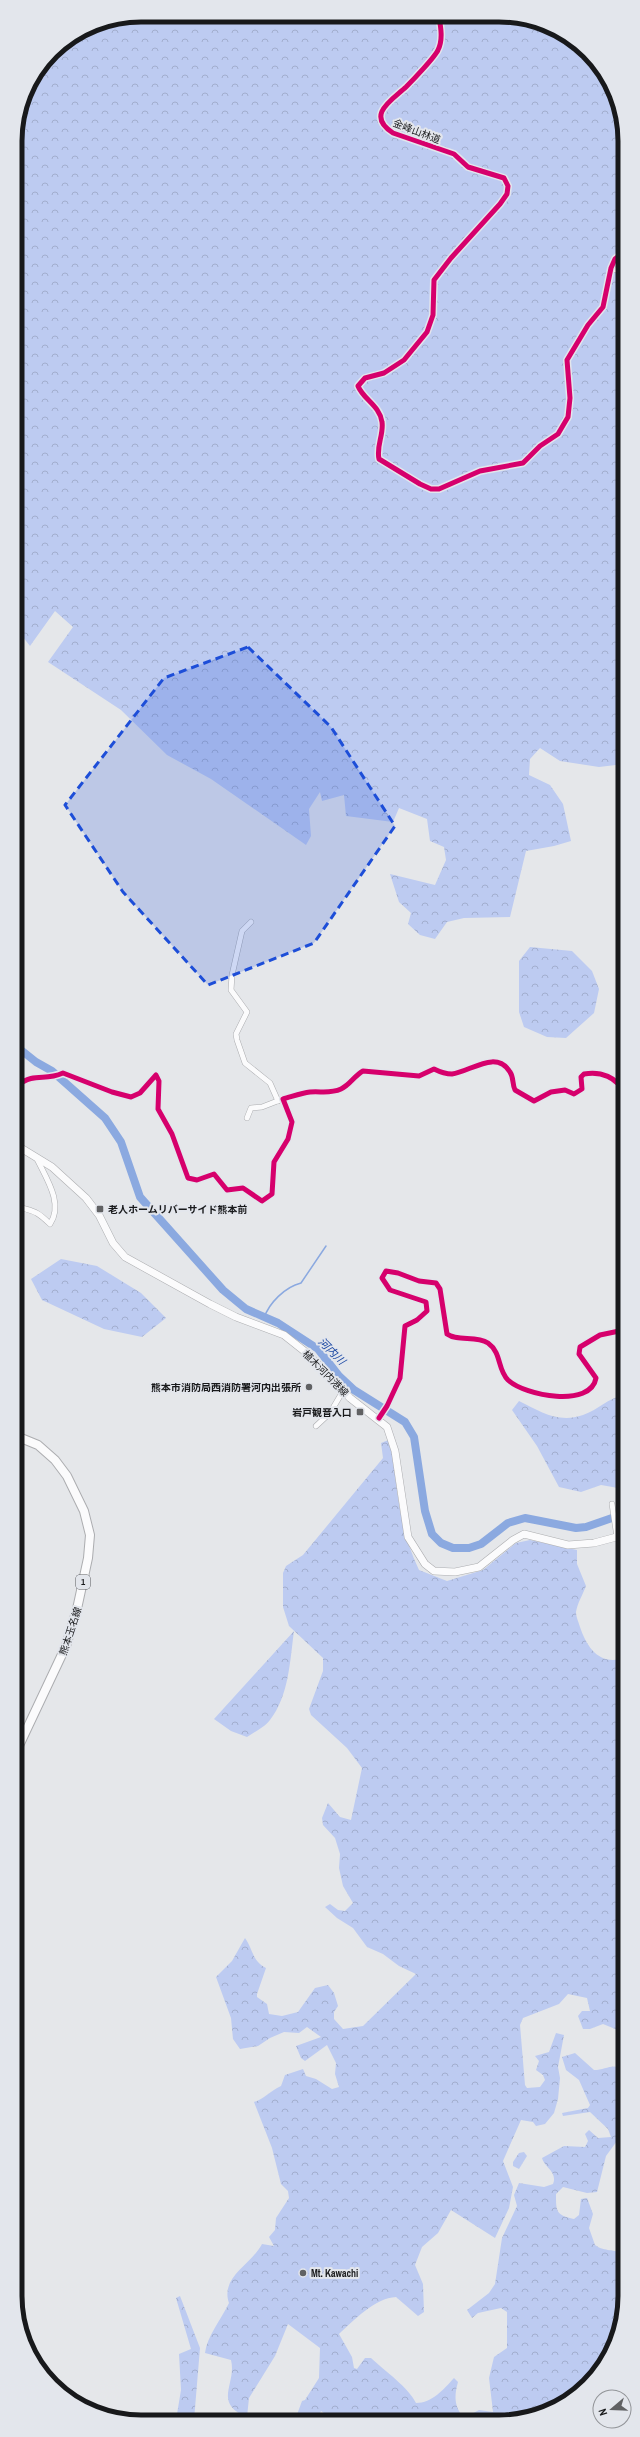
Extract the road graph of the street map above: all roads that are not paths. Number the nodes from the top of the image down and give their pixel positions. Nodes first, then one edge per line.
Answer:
1 (439, 22) edge
2 (618, 257) edge
3 (611, 268) junction
4 (618, 271) edge
5 (251, 922) dead end
6 (618, 1081) edge
7 (22, 1083) edge
8 (280, 1100) junction
9 (247, 1118) dead end
10 (22, 1149) edge
11 (37, 1159) junction
12 (22, 1207) edge
13 (618, 1331) edge
14 (343, 1391) junction
15 (380, 1416) junction
16 (316, 1426) dead end
17 (22, 1438) edge
18 (612, 1504) dead end
19 (618, 1531) edge
20 (618, 1537) edge
21 (22, 1739) edge

1 - 3 street, 金峰山林道
2 - 3 street
3 - 4 street
5 - 8 street
6 - 8 street
7 - 8 street
8 - 9 street
10 - 11 main road, 植木河内港線
11 - 12 street
11 - 14 main road, 植木河内港線
13 - 15 street
14 - 15 main road, 植木河内港線
14 - 16 street
15 - 20 main road, 植木河内港線
17 - 21 main road, 熊本玉名線 / 1
18 - 19 street

